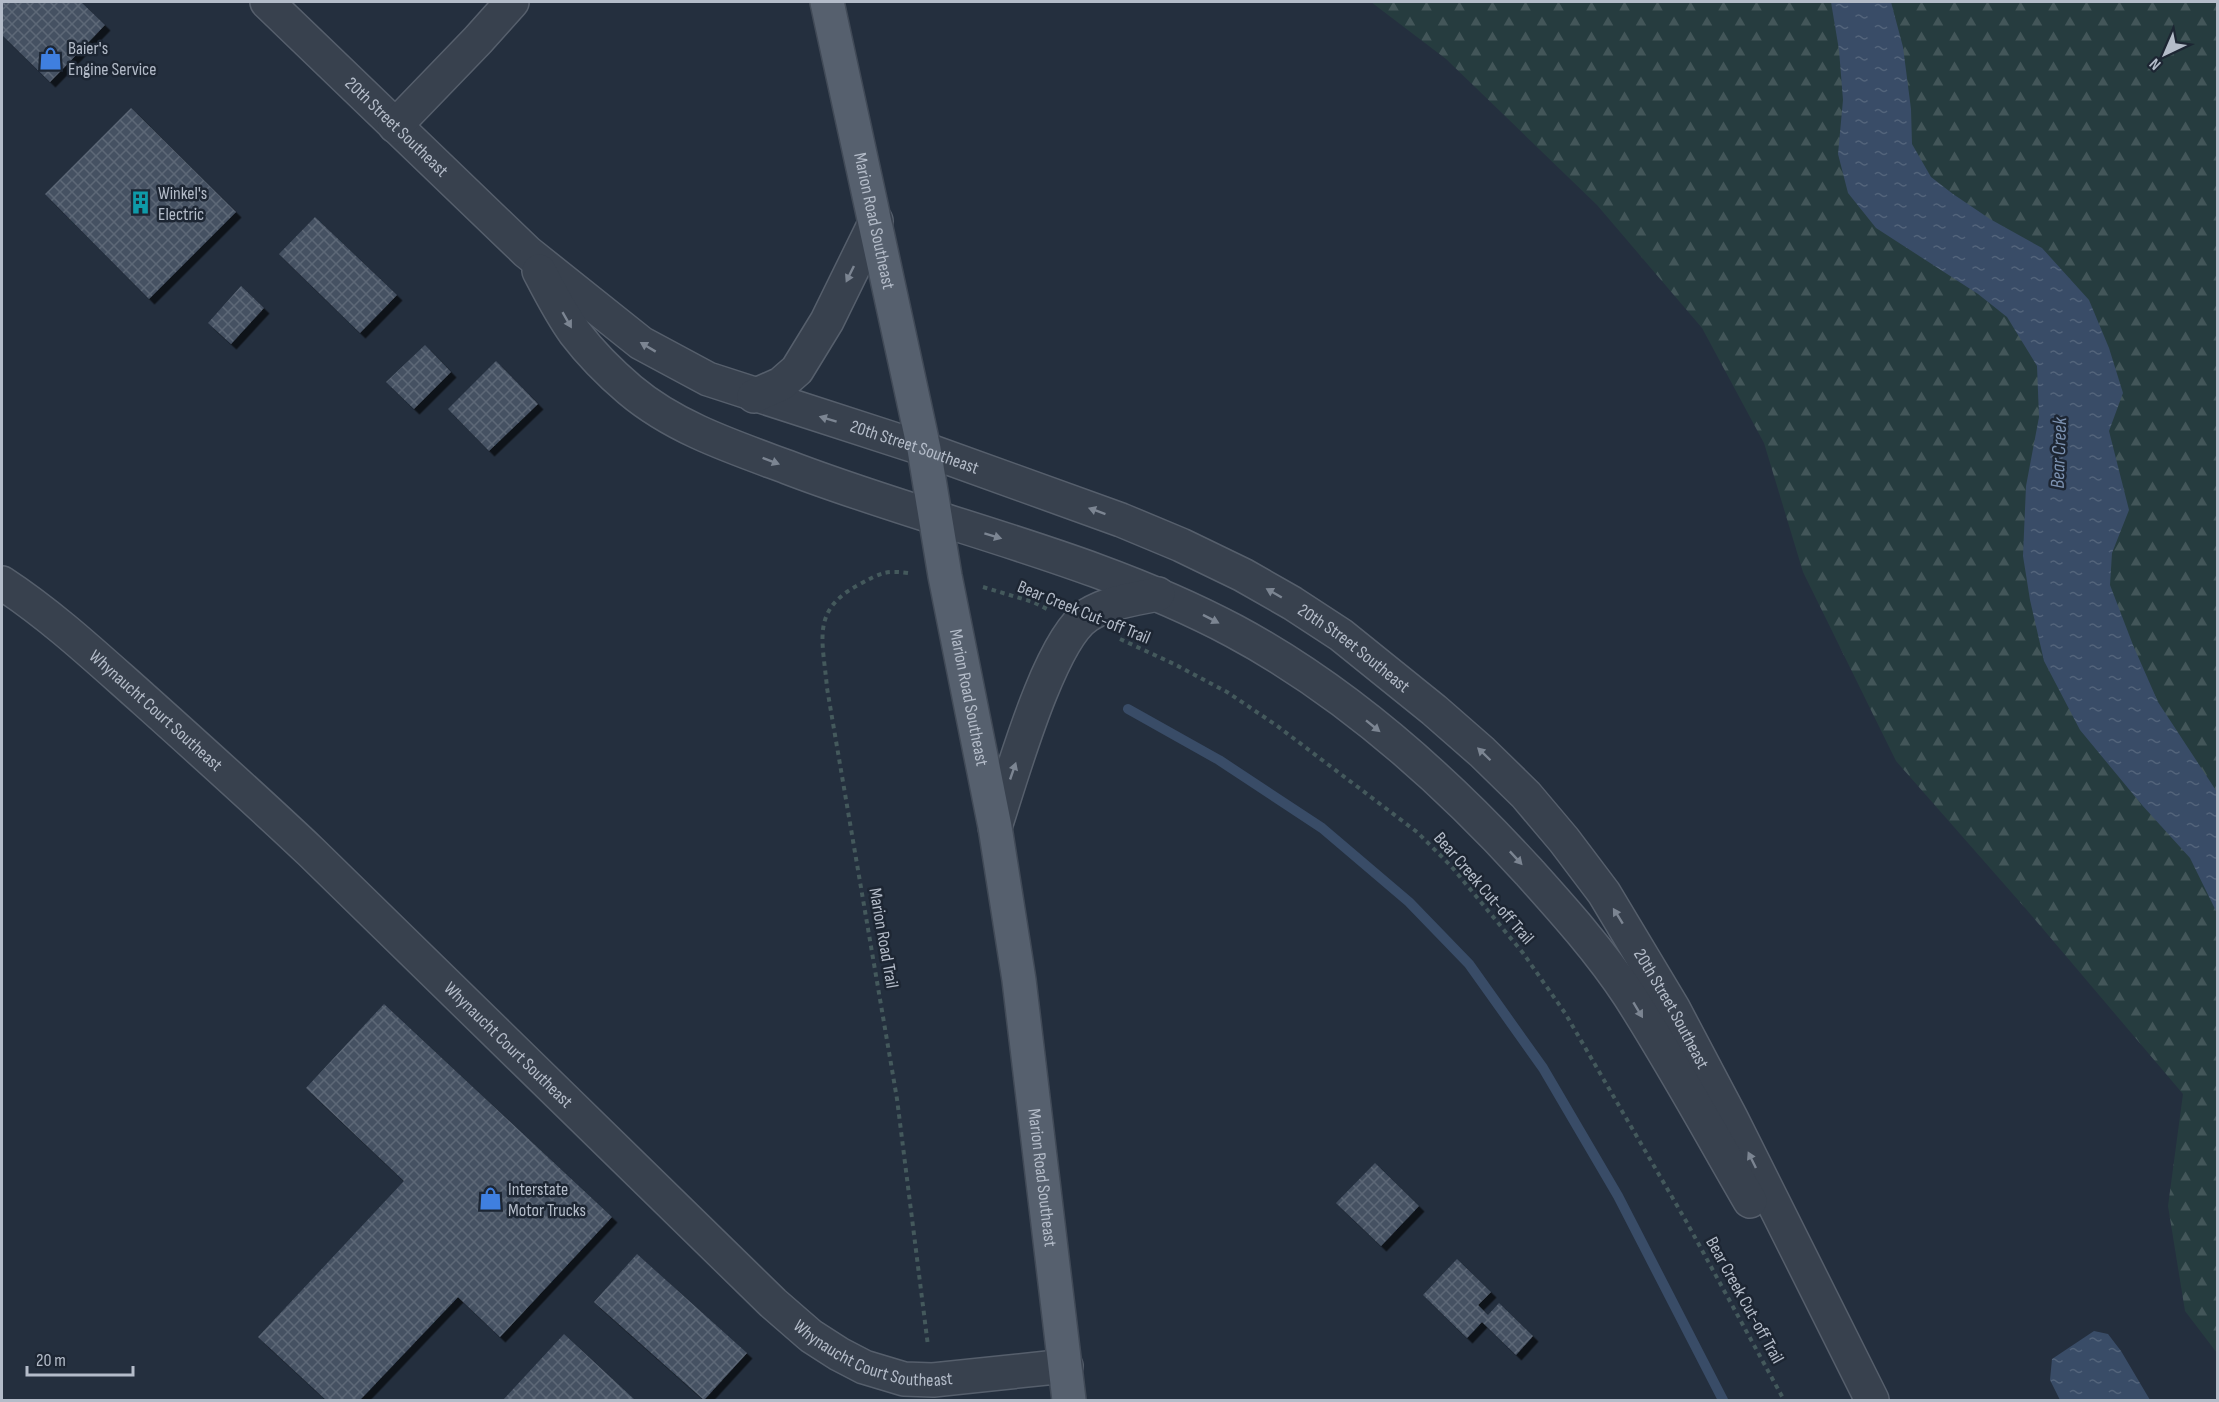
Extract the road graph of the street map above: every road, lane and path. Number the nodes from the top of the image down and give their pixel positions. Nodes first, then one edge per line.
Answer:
1 (267, 2) edge
2 (827, 2) edge
3 (499, 6) edge
4 (396, 126) junction
5 (876, 221) junction
6 (527, 252) junction
7 (754, 396) junction
8 (924, 449) junction
9 (937, 519) junction
10 (945, 576) junction
11 (2, 583) edge
12 (1158, 594) junction
13 (1076, 625) junction
14 (994, 827) junction
15 (1066, 1366) junction
16 (933, 1380) junction
17 (1070, 1401) edge
18 (1784, 1401) edge
19 (1870, 1401) edge

1 - 4 street, 20th Street Southeast
2 - 5 main road, Marion Road Southeast
3 - 4 street
4 - 6 street, 20th Street Southeast
5 -> 7 street
5 - 8 main road, Marion Road Southeast
7 -> 6 street, 20th Street Southeast
6 -> 9 street, 20th Street Southeast
8 -> 7 street, 20th Street Southeast
8 - 9 main road, Marion Road Southeast
19 -> 8 street, 20th Street Southeast
9 - 10 main road, Marion Road Southeast
9 -> 12 street, 20th Street Southeast
10 - 13 path, Bear Creek Cut-off Trail
10 - 14 main road, Marion Road Southeast
10 - 16 path, Marion Road Trail
11 - 16 street, Whynaucht Court Southeast
12 - 13 street
12 -> 19 street, 20th Street Southeast
14 -> 13 street
13 - 18 path, Bear Creek Cut-off Trail
14 - 15 main road, Marion Road Southeast
15 - 16 street, Whynaucht Court Southeast
15 - 17 main road, Marion Road Southeast

